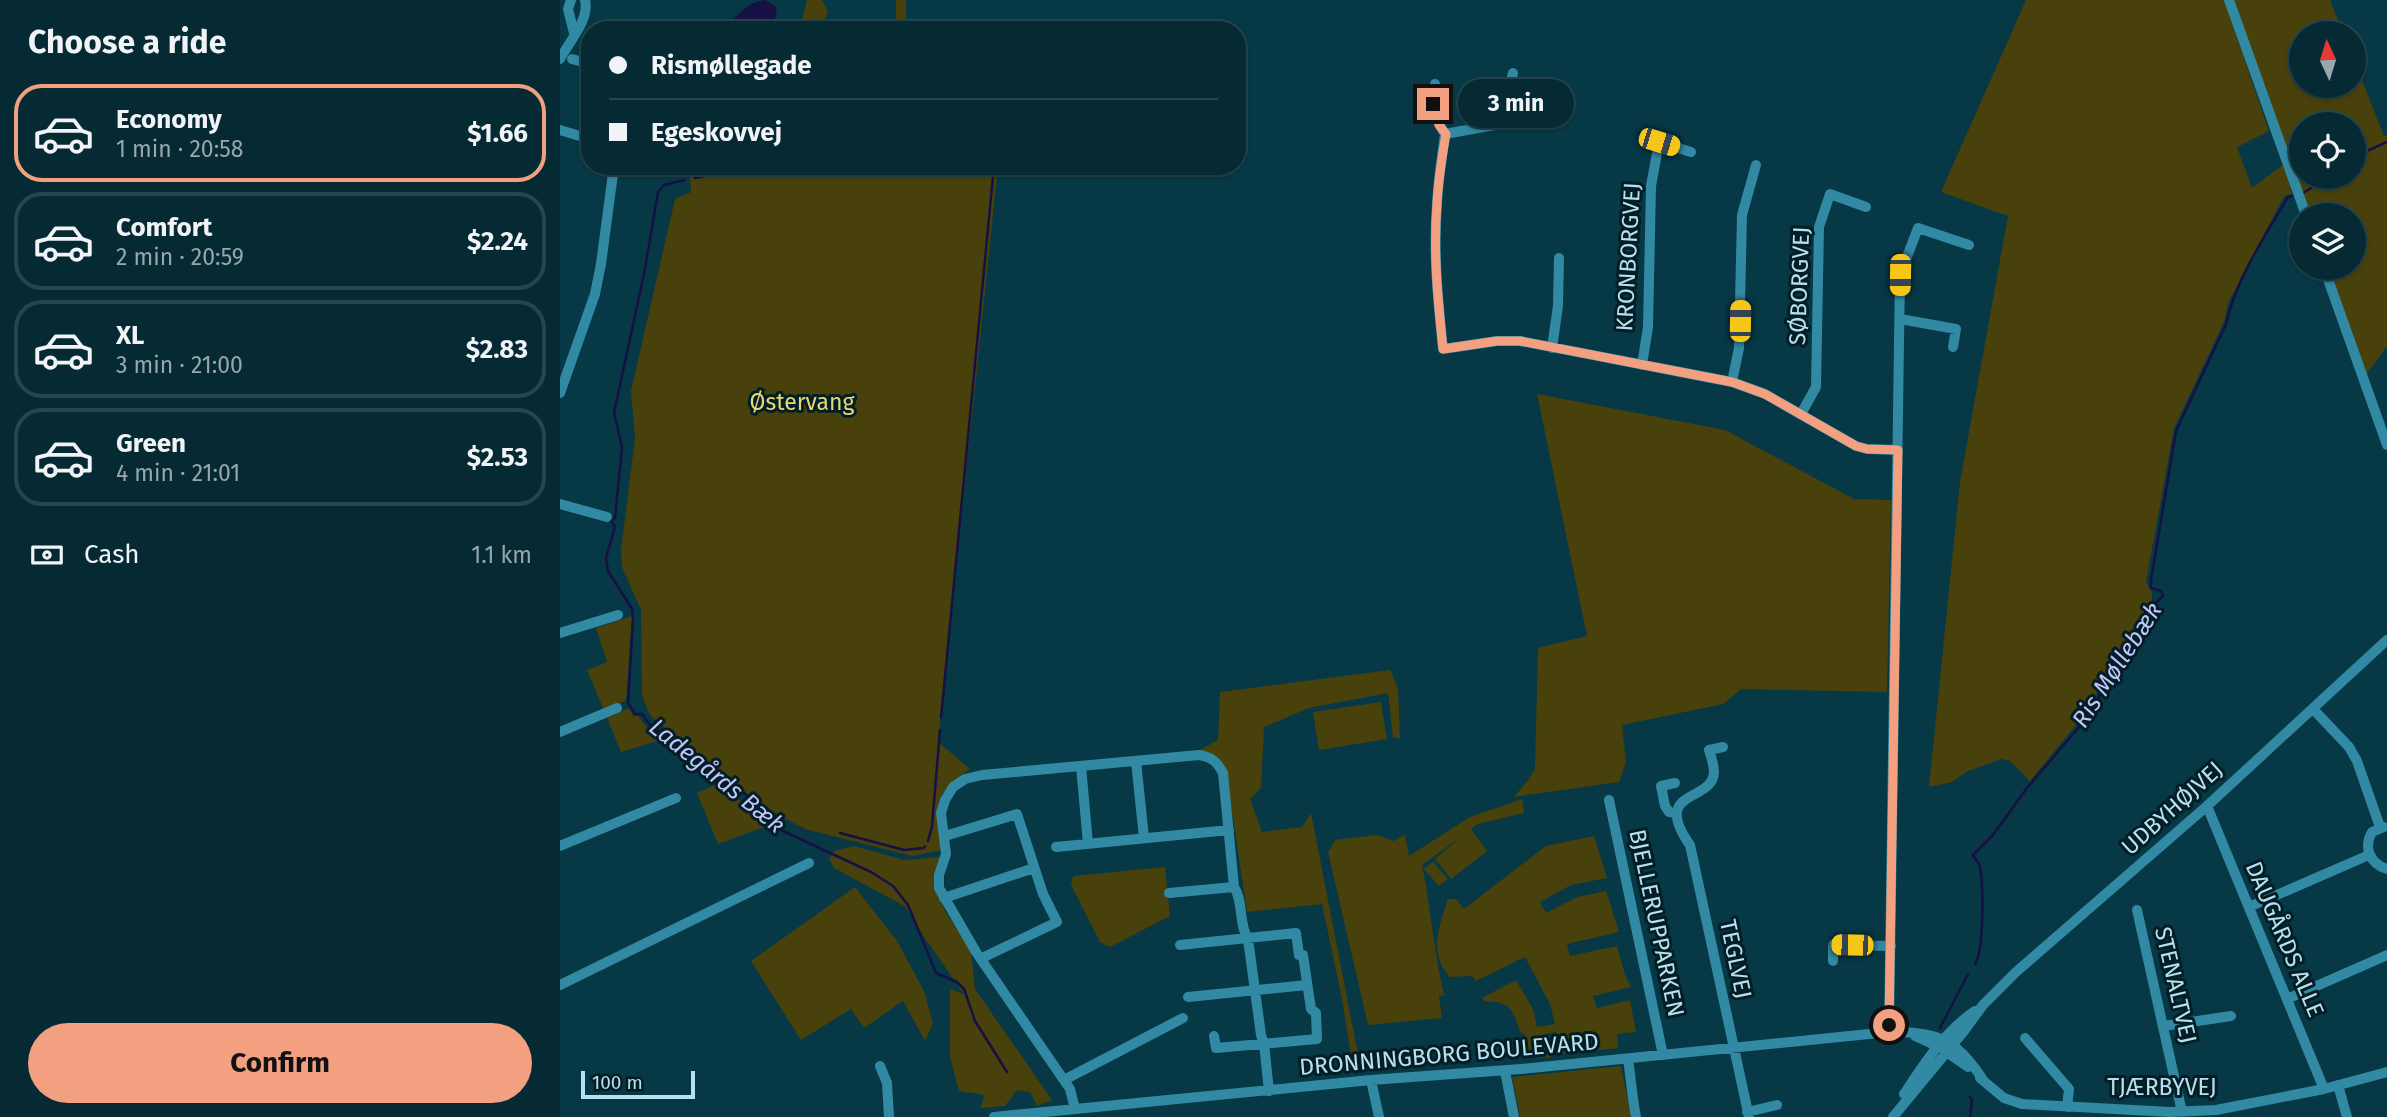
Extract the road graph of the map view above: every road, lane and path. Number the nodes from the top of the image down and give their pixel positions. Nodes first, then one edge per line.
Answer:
1 (571, 0) edge
2 (585, 0) edge
3 (2229, 0) edge
4 (577, 29) junction
5 (581, 29) edge
6 (560, 59) edge
7 (572, 59) dead end
8 (581, 62) edge
9 (1513, 73) dead end
10 (1435, 84) dead end
11 (560, 130) edge
12 (1446, 134) junction
13 (581, 136) edge
14 (1691, 152) dead end
15 (1756, 165) dead end
16 (613, 175) edge
17 (2302, 203) edge
18 (1866, 207) dead end
19 (1969, 245) dead end
20 (1559, 258) dead end
21 (2327, 280) edge
22 (1900, 319) junction
23 (1952, 347) dead end
24 (1552, 348) junction
25 (1642, 365) junction
26 (1732, 382) junction
27 (560, 393) edge
28 (1801, 414) junction
29 (2387, 445) edge
30 (1898, 450) junction
31 (560, 504) edge
32 (607, 517) dead end
33 (618, 615) dead end
34 (560, 633) edge
35 (2387, 640) edge
36 (617, 708) dead end
37 (2313, 709) junction
38 (560, 732) edge
39 (1723, 747) dead end
40 (1136, 761) junction
41 (1081, 766) junction
42 (1675, 782) dead end
43 (676, 798) dead end
44 (1609, 800) dead end
45 (2207, 806) junction
46 (1676, 813) junction
47 (2383, 827) edge
48 (1229, 830) junction
49 (945, 836) junction
50 (1144, 838) junction
51 (1088, 844) junction
52 (560, 846) edge
53 (1056, 847) dead end
54 (2369, 855) junction
55 (810, 863) dead end
56 (1034, 868) junction
57 (2387, 869) edge
58 (1234, 887) junction
59 (1169, 893) dead end
60 (944, 898) junction
61 (2249, 907) junction
62 (2137, 909) dead end
63 (1248, 939) junction
64 (1180, 945) dead end
65 (1891, 946) junction
66 (2387, 956) edge
67 (982, 958) junction
68 (1833, 961) dead end
69 (560, 985) edge
70 (1307, 985) junction
71 (1256, 990) junction
72 (1188, 997) dead end
73 (2287, 999) junction
74 (2231, 1016) dead end
75 (1183, 1018) dead end
76 (2164, 1026) junction
77 (1889, 1032) junction
78 (1214, 1036) dead end
79 (2025, 1038) dead end
80 (1264, 1044) junction
81 (1946, 1046) junction
82 (1733, 1048) junction
83 (1663, 1055) junction
84 (1628, 1059) junction
85 (880, 1066) dead end
86 (1505, 1071) junction
87 (2387, 1072) edge
88 (1063, 1080) junction
89 (1371, 1080) junction
90 (2338, 1085) junction
91 (2324, 1088) junction
92 (1269, 1091) junction
93 (2022, 1104) junction
94 (1777, 1105) dead end
95 (2067, 1107) junction
96 (1075, 1110) junction
97 (1113, 1112) edge
98 (2182, 1112) junction
99 (1748, 1114) edge
100 (2169, 1114) edge
101 (2216, 1114) edge
102 (890, 1117) edge
103 (994, 1117) edge
104 (1379, 1117) edge
105 (1514, 1117) edge
106 (1636, 1117) edge
107 (1891, 1117) edge
108 (2022, 1117) edge
109 (2347, 1117) edge

1 - 4 street
2 - 4 street
3 - 17 street
4 - 5 street
4 - 6 street
7 - 8 street
9 - 12 street
10 - 12 street
11 - 13 street
12 - 24 street
14 - 25 street, KRONBORGVEJ
15 - 26 street
16 - 27 street
18 - 28 street, SØBORGVEJ
19 - 22 street
20 - 24 street
21 - 29 street
22 - 23 street
22 - 30 street
24 - 25 street
25 - 26 street
26 - 28 street
28 - 30 street
30 - 65 street
31 - 32 street
33 - 34 street
35 - 37 street, UDBYHØJVEJ
36 - 38 street
37 - 45 street, UDBYHØJVEJ
37 - 47 street
39 - 46 street
40 - 41 street
40 - 48 street
40 - 50 street
41 - 49 street
41 - 51 street
42 - 46 street, TEGLVEJ
43 - 52 street
44 - 83 street, BJELLERUPPARKEN
45 - 61 street, DAUGÅRDS ALLE
45 - 81 street, UDBYHØJVEJ
46 - 82 street, TEGLVEJ
47 - 54 street
48 - 50 street
48 - 58 street
49 - 56 street
49 - 60 street
50 - 51 street
51 - 53 street
54 - 57 street
54 - 61 street
55 - 69 street
56 - 60 street
56 - 67 street
58 - 59 street
58 - 63 street
60 - 67 street
61 - 73 street, DAUGÅRDS ALLE
62 - 76 street, STENALTVEJ
63 - 64 street
63 - 70 street
63 - 71 street
65 - 68 street
65 - 77 street
66 - 73 street
67 - 88 street
70 - 71 street
70 - 80 street
71 - 72 street
71 - 80 street
73 - 91 street, DAUGÅRDS ALLE
74 - 76 street
75 - 88 street
76 - 98 street, STENALTVEJ
77 - 81 street, DRONNINGBORG BOULEVARD
77 - 82 street, DRONNINGBORG BOULEVARD
78 - 80 street
79 - 95 street
80 - 92 street
81 - 93 street, TJÆRBYVEJ
81 - 107 street, UDBYHØJVEJ
82 - 83 street, DRONNINGBORG BOULEVARD
82 - 99 street, TEGLVEJ
83 - 84 street, DRONNINGBORG BOULEVARD
84 - 86 street, DRONNINGBORG BOULEVARD
84 - 106 street
85 - 102 street
86 - 89 street, DRONNINGBORG BOULEVARD
86 - 105 street
87 - 90 street, TJÆRBYVEJ
88 - 96 street
89 - 92 street, DRONNINGBORG BOULEVARD
89 - 104 street
90 - 91 street, TJÆRBYVEJ
90 - 109 street
91 - 101 street, TJÆRBYVEJ
92 - 97 street, DRONNINGBORG BOULEVARD
93 - 95 street, TJÆRBYVEJ
93 - 108 street
94 - 99 street
95 - 100 street, TJÆRBYVEJ
96 - 97 street, DRONNINGBORG BOULEVARD
96 - 103 street, DRONNINGBORG BOULEVARD
98 - 100 street, TJÆRBYVEJ
98 - 101 street, TJÆRBYVEJ

